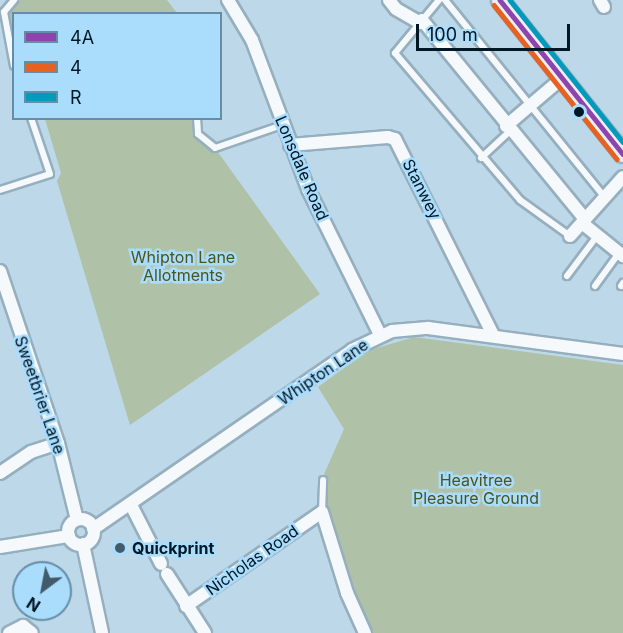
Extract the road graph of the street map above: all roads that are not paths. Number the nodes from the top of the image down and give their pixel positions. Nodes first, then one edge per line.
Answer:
1 (14, 0) edge
2 (228, 0) edge
3 (389, 0) edge
4 (439, 0) edge
5 (445, 0) edge
6 (500, 0) edge
7 (421, 21) junction
8 (12, 55) edge
9 (561, 79) junction
10 (530, 106) junction
11 (32, 120) edge
12 (197, 120) edge
13 (282, 125) junction
14 (508, 129) junction
15 (290, 145) junction
16 (622, 152) edge
17 (481, 158) junction
18 (623, 177) edge
19 (0, 190) edge
20 (604, 196) junction
21 (583, 221) junction
22 (570, 236) joint
23 (597, 236) junction
24 (621, 254) edge
25 (0, 271) edge
26 (567, 276) dead end
27 (595, 286) dead end
28 (380, 335) junction
29 (493, 335) junction
30 (623, 354) edge
31 (58, 443) junction
32 (0, 473) edge
33 (323, 480) dead end
34 (131, 505) junction
35 (319, 513) junction
36 (77, 520) junction
37 (93, 529) junction
38 (69, 536) junction
39 (83, 544) junction
40 (0, 547) edge
41 (186, 606) junction
42 (9, 633) edge
43 (32, 633) edge
44 (102, 633) edge
45 (205, 633) edge
46 (365, 633) edge

1 - 8 lane
2 - 13 street, Lonsdale Road
3 - 7 street
4 - 7 lane
5 - 10 lane
6 - 9 main road
7 - 14 street
7 - 17 lane
9 - 10 street
9 - 16 main road
10 - 14 street
10 - 20 lane
11 - 19 lane
12 - 13 lane
13 - 15 street, Lonsdale Road
14 - 17 lane
14 - 21 street
15 - 28 street, Lonsdale Road
15 - 29 street, Stanwey
17 - 22 lane
18 - 20 street
20 - 21 street
21 - 22 street
21 - 23 street
23 - 24 street
23 - 26 lane
24 - 27 lane
25 - 31 street, Sweetbrier Lane
28 - 29 street, Whipton Lane
28 - 34 street, Whipton Lane
29 - 30 street, Whipton Lane
31 - 32 street
31 - 36 street, Sweetbrier Lane
33 - 35 lane
34 - 37 street, Whipton Lane
34 - 41 street
35 - 41 street, Nicholas Road
35 - 46 street
36 - 37 street
36 - 38 street
37 - 39 street
38 - 39 street
38 - 40 street
39 - 44 street
41 - 45 street
42 - 43 street

